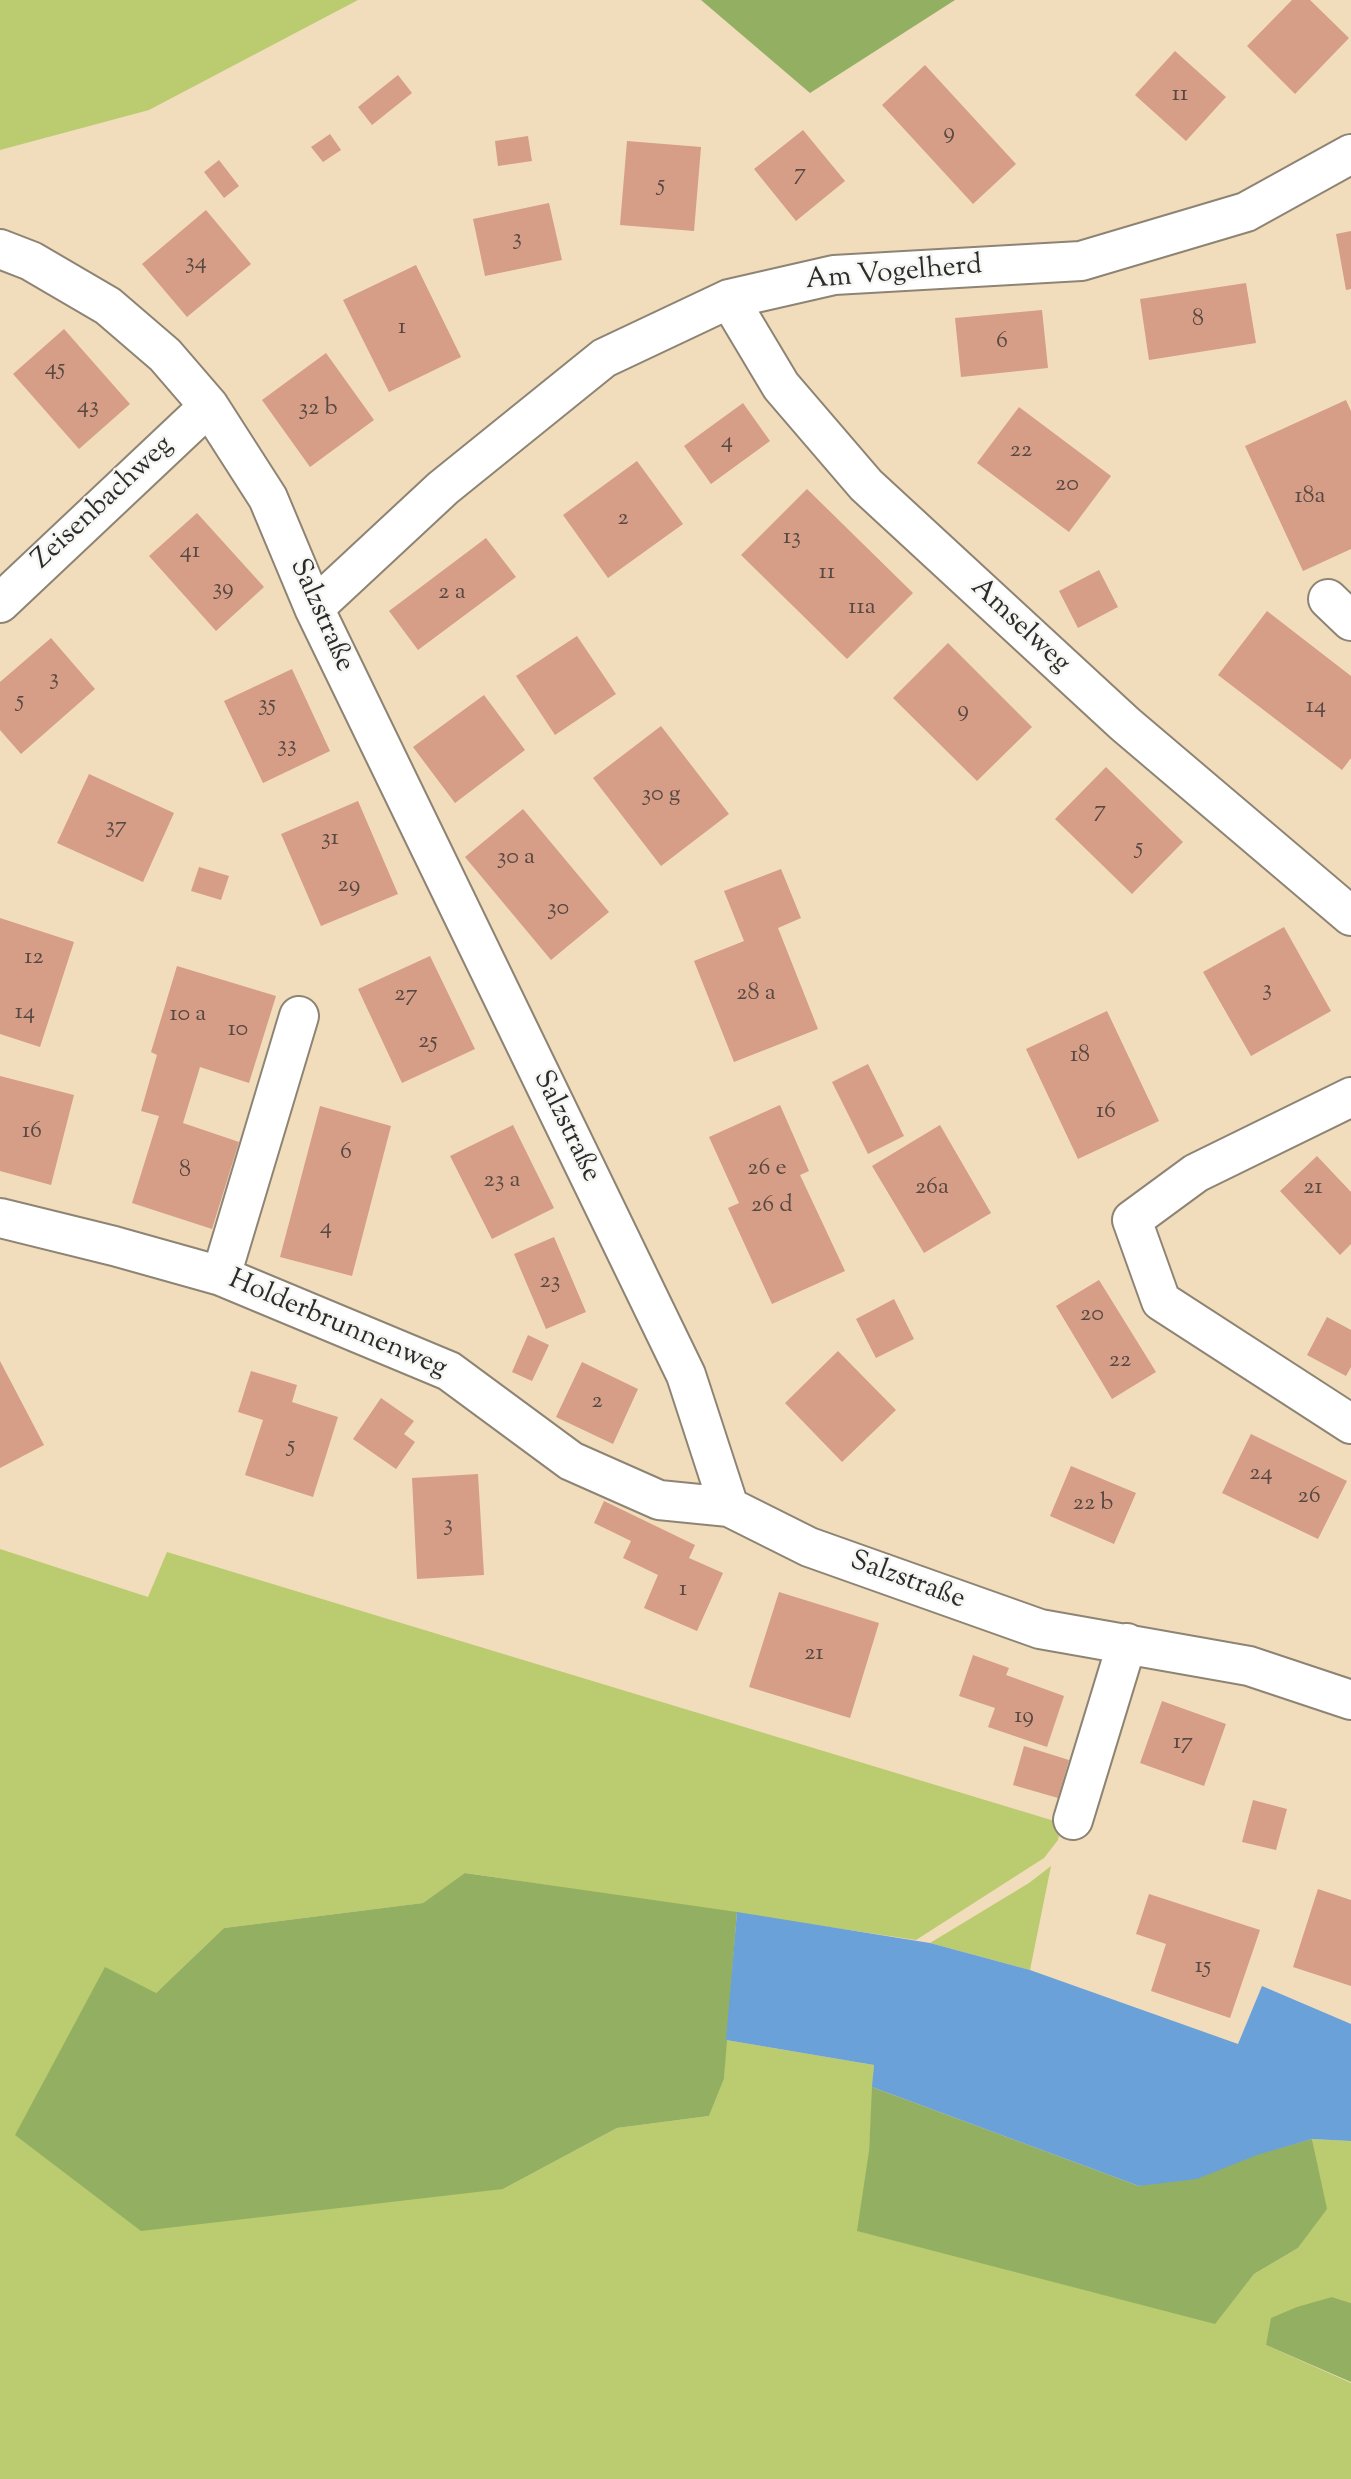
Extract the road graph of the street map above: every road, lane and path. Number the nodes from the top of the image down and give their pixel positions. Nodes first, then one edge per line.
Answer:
1 (1351, 155) edge
2 (0, 249) edge
3 (729, 299) junction
4 (209, 406) junction
5 (0, 603) edge
6 (314, 608) junction
7 (1351, 916) edge
8 (299, 1016) dead end
9 (1351, 1097) edge
10 (0, 1218) edge
11 (221, 1276) junction
12 (1351, 1424) edge
13 (729, 1507) junction
14 (1127, 1643) junction
15 (1351, 1700) edge
16 (1073, 1820) dead end

1 - 3 street, Am Vogelherd
2 - 4 street, Salzstraße
3 - 6 street, Am Vogelherd
3 - 7 street, Amselweg
4 - 5 street, Zeisenbachweg
4 - 6 street, Salzstraße
6 - 13 street, Salzstraße
8 - 11 street
9 - 12 street
10 - 11 street, Holderbrunnenweg
11 - 13 street, Holderbrunnenweg
13 - 14 street, Salzstraße
14 - 15 street, Salzstraße
14 - 16 street

